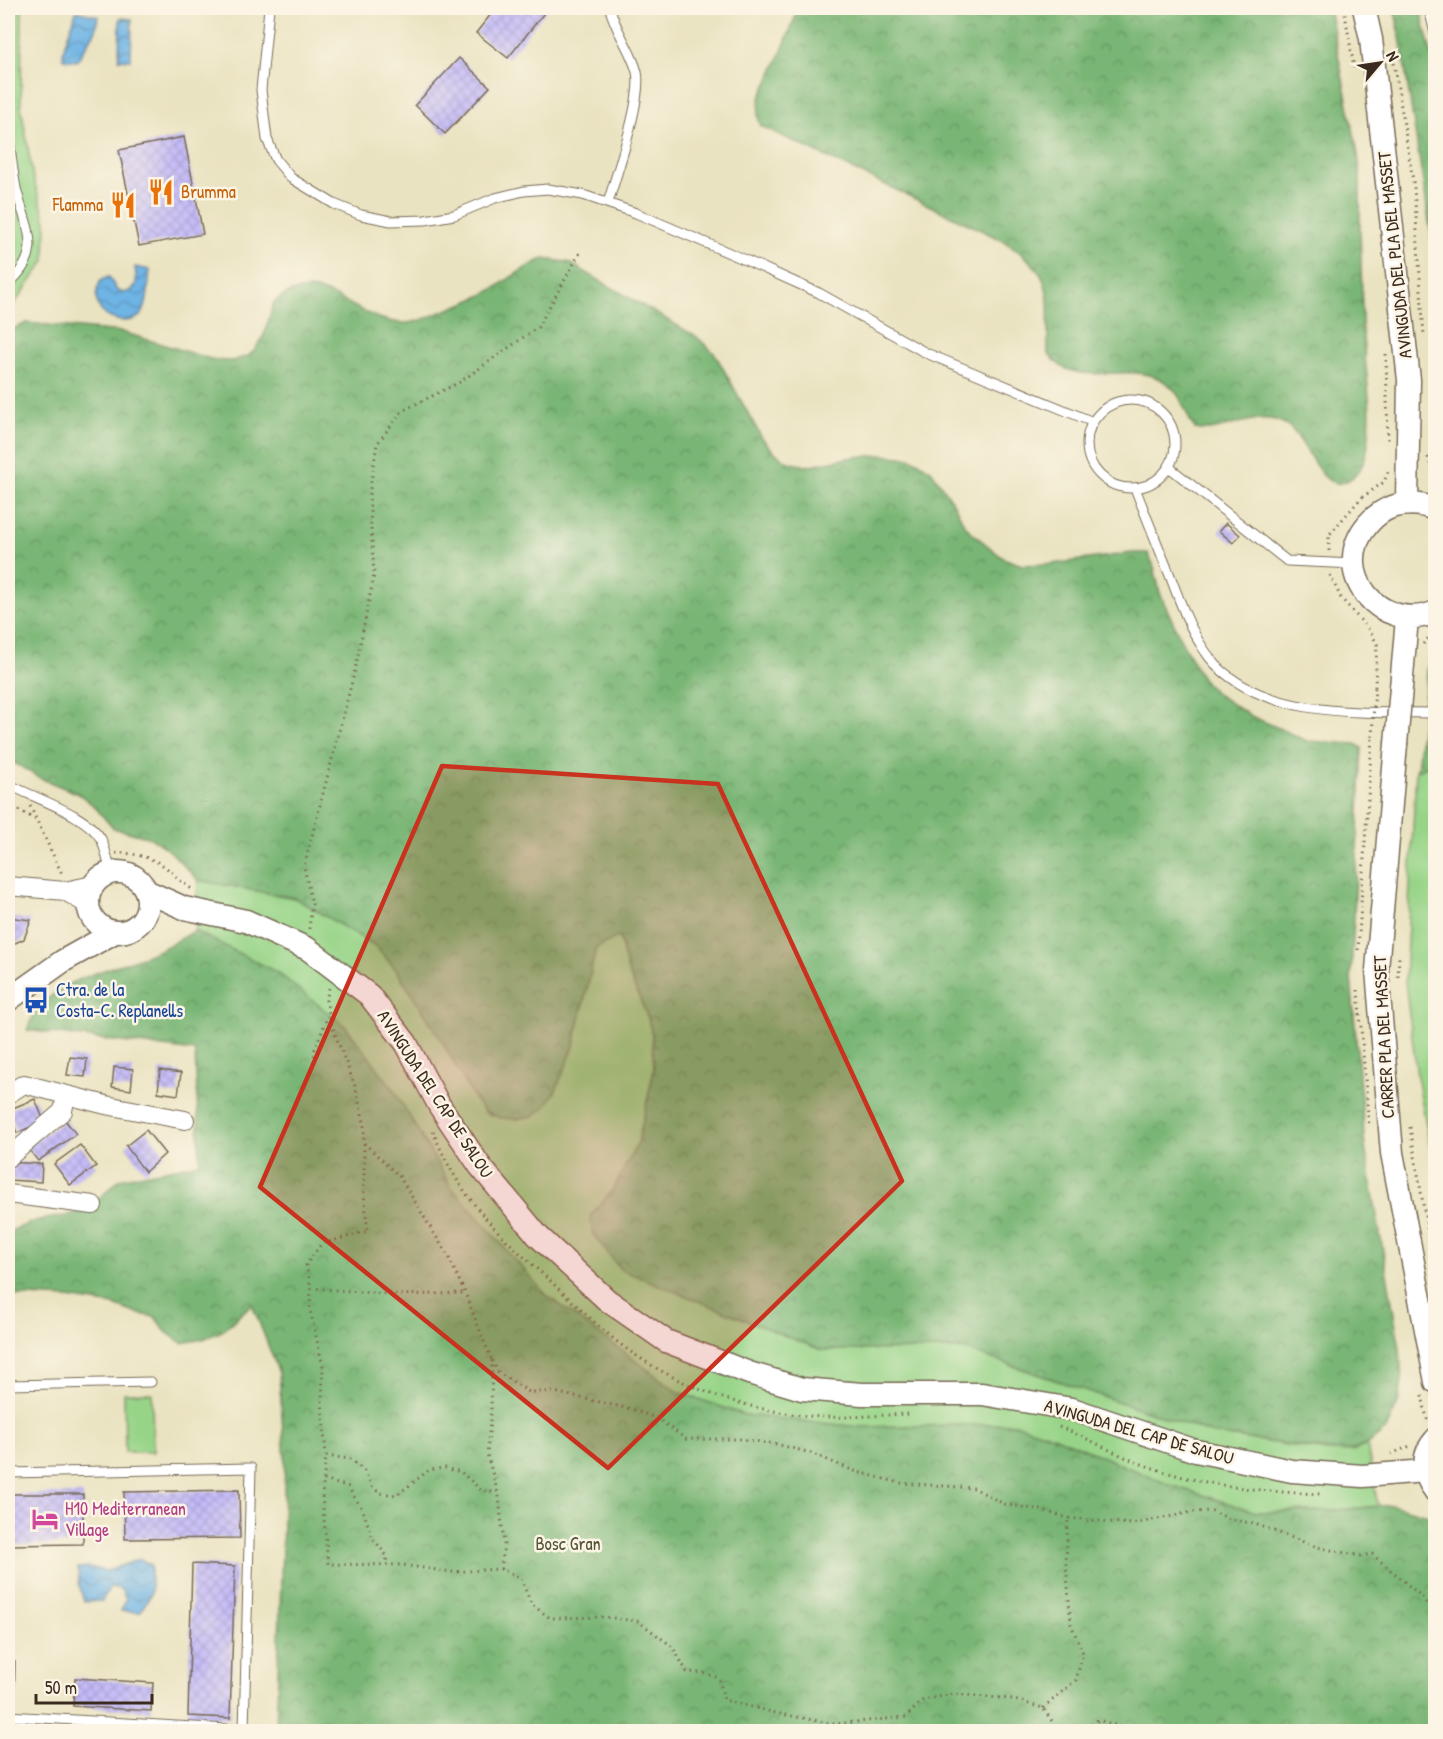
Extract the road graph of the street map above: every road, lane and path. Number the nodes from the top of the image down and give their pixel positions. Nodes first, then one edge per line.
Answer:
1 (269, 8) edge
2 (610, 8) edge
3 (1344, 8) edge
4 (1364, 8) edge
5 (1429, 8) edge
6 (1436, 38) edge
7 (1355, 76) dead end
8 (8, 128) edge
9 (608, 203) junction
10 (581, 251) dead end
11 (8, 284) edge
12 (1386, 344) dead end
13 (1093, 422) junction
14 (1388, 448) dead end
15 (1388, 460) dead end
16 (1168, 467) junction
17 (1135, 488) junction
18 (1407, 504) junction
19 (1436, 510) edge
20 (1329, 555) dead end
21 (1355, 564) junction
22 (1329, 574) dead end
23 (1436, 612) edge
24 (1407, 618) junction
25 (1436, 714) edge
26 (1372, 737) dead end
27 (8, 784) edge
28 (8, 804) edge
29 (8, 886) edge
30 (98, 886) junction
31 (65, 891) junction
32 (146, 891) junction
33 (193, 910) junction
34 (142, 920) junction
35 (113, 933) junction
36 (308, 949) junction
37 (1399, 956) dead end
38 (63, 962) junction
39 (332, 983) junction
40 (1398, 987) dead end
41 (8, 1000) edge
42 (329, 1014) junction
43 (314, 1062) dead end
44 (8, 1094) edge
45 (66, 1095) junction
46 (185, 1120) dead end
47 (1409, 1122) dead end
48 (430, 1123) dead end
49 (364, 1143) junction
50 (8, 1158) edge
51 (8, 1194) edge
52 (93, 1205) dead end
53 (1431, 1248) dead end
54 (1433, 1259) dead end
55 (1436, 1270) edge
56 (311, 1288) junction
57 (465, 1293) junction
58 (492, 1361) junction
59 (151, 1382) dead end
60 (1436, 1382) edge
61 (8, 1384) edge
62 (911, 1414) dead end
63 (1053, 1426) dead end
64 (1436, 1438) edge
65 (326, 1456) junction
66 (1425, 1472) junction
67 (8, 1473) edge
68 (324, 1480) junction
69 (497, 1492) junction
70 (1436, 1492) edge
71 (1324, 1494) dead end
72 (1068, 1518) junction
73 (386, 1564) junction
74 (501, 1569) junction
75 (1436, 1616) edge
76 (1043, 1708) junction
77 (8, 1716) edge
78 (1052, 1731) edge
79 (1082, 1731) edge
80 (1138, 1731) edge

1 - 9 lane
2 - 9 lane
3 - 7 path
4 - 18 street, AVINGUDA DEL PLA DEL MASSET
5 - 6 lane
8 - 11 lane
9 - 13 lane
10 - 36 path
12 - 14 path
13 - 16 lane
13 - 17 lane
15 - 20 path
16 - 17 lane
16 - 21 lane
17 - 25 lane
18 - 19 street
18 - 21 street
21 - 24 street
22 - 26 path, bridge
23 - 24 street
24 - 60 street, CARRER PLA DEL MASSET, bridge
27 - 30 lane
28 - 31 path
29 - 31 street
30 - 31 street
30 - 32 street
30 - 33 path
30 - 35 street
30 - 38 street
32 - 33 street, AVINGUDA DEL CAP DE SALOU
32 - 34 street
33 - 34 street, AVINGUDA DEL CAP DE SALOU
33 - 36 street, AVINGUDA DEL CAP DE SALOU
34 - 35 street
35 - 38 street
36 - 39 street, AVINGUDA DEL CAP DE SALOU
37 - 40 path
38 - 41 street
39 - 42 path
39 - 66 street, AVINGUDA DEL CAP DE SALOU
42 - 43 path
42 - 49 path
44 - 45 street
45 - 46 street
45 - 50 street
47 - 53 path
48 - 62 path
49 - 56 path
49 - 57 path
51 - 52 street
54 - 55 path
56 - 57 path
56 - 65 path
57 - 58 path
58 - 69 path
58 - 72 path
59 - 61 lane
63 - 71 path
64 - 66 street
65 - 68 path
65 - 69 path
66 - 70 street
67 - 77 lane
68 - 73 path
68 - 73 path
69 - 74 path
72 - 75 path
72 - 76 path
73 - 74 path
74 - 76 path
76 - 78 path
79 - 80 path

